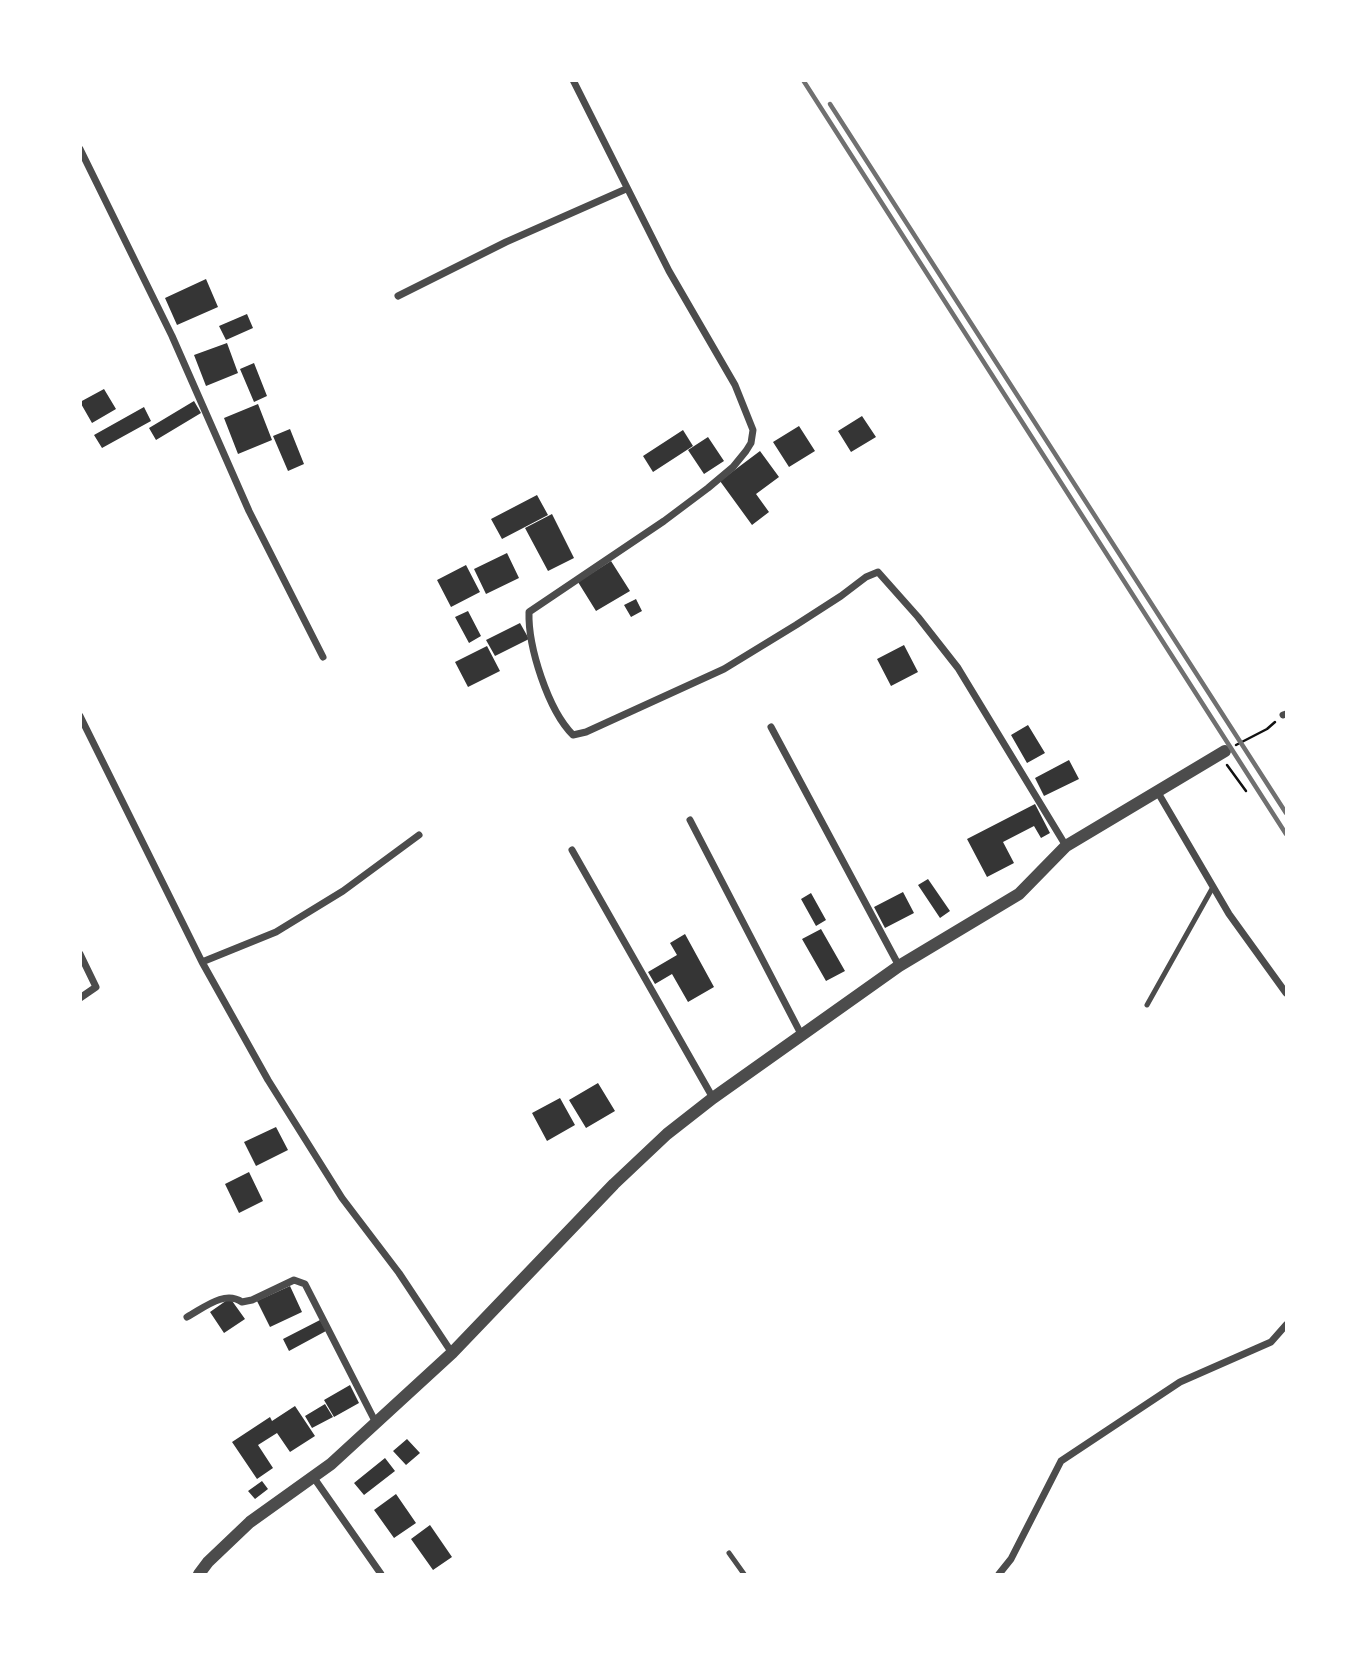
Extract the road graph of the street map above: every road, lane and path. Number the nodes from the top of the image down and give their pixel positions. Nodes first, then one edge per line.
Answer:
1 (573, 80) edge
2 (80, 149) edge
3 (626, 189) junction
4 (398, 296) dead end
5 (323, 657) dead end
6 (1285, 715) edge
7 (80, 716) edge
8 (771, 727) dead end
9 (1247, 740) dead end
10 (1222, 752) joint
11 (1157, 791) junction
12 (1246, 791) dead end
13 (690, 820) dead end
14 (419, 835) dead end
15 (1066, 846) junction
16 (572, 850) dead end
17 (1213, 887) junction
18 (80, 954) edge
19 (202, 962) junction
20 (899, 966) junction
21 (1286, 993) edge
22 (80, 998) edge
23 (1147, 1005) dead end
24 (801, 1034) junction
25 (713, 1098) junction
26 (187, 1317) dead end
27 (1286, 1325) edge
28 (452, 1353) junction
29 (376, 1423) junction
30 (314, 1478) junction
31 (729, 1553) dead end
32 (199, 1574) edge
33 (381, 1574) edge
34 (744, 1574) edge
35 (999, 1574) edge

1 - 3 street
2 - 5 street
3 - 4 street
3 - 15 street
6 - 9 path
7 - 19 street
8 - 20 street
10 - 11 street
10 - 12 path
11 - 15 street
11 - 17 street
13 - 24 street
14 - 19 street
15 - 20 street
16 - 25 street
17 - 21 street
17 - 23 lane
18 - 22 street
19 - 28 street
20 - 24 street
24 - 25 street
25 - 28 street
26 - 29 street
27 - 35 street
28 - 29 street
29 - 30 street
30 - 32 street
30 - 33 street
31 - 34 lane

